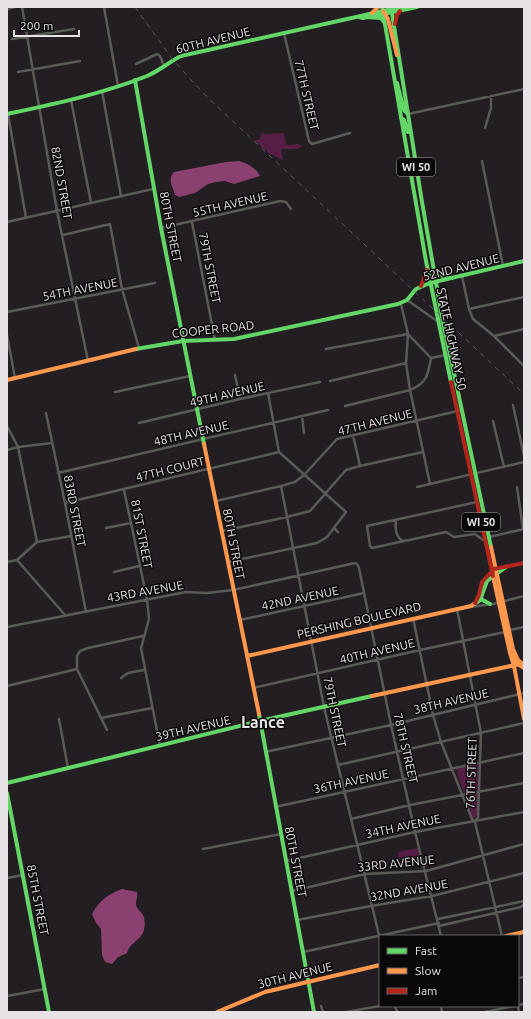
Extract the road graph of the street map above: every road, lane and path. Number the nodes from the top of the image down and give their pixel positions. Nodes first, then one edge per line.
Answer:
1 (15, 7) edge
2 (22, 7) edge
3 (104, 7) edge
4 (378, 7) edge
5 (417, 7) edge
6 (7, 9) edge
7 (401, 9) edge
8 (387, 10) edge
9 (372, 13) junction
10 (359, 17) junction
11 (366, 17) junction
12 (385, 25) junction
13 (74, 28) dead end
14 (395, 30) junction
15 (284, 33) junction
16 (27, 38) junction
17 (12, 39) dead end
18 (80, 61) dead end
19 (400, 62) junction
20 (136, 64) dead end
21 (165, 67) junction
22 (33, 68) junction
23 (18, 72) dead end
24 (394, 74) junction
25 (135, 80) junction
26 (118, 86) junction
27 (524, 89) edge
28 (102, 91) junction
29 (491, 96) junction
30 (72, 100) junction
31 (40, 107) junction
32 (8, 113) edge
33 (408, 114) junction
34 (401, 118) junction
35 (485, 128) dead end
36 (350, 133) dead end
37 (414, 154) junction
38 (482, 160) dead end
39 (154, 189) junction
40 (121, 196) junction
41 (91, 203) junction
42 (416, 204) junction
43 (291, 209) dead end
44 (57, 211) junction
45 (26, 218) junction
46 (7, 222) edge
47 (192, 222) junction
48 (426, 224) junction
49 (161, 228) junction
50 (63, 235) junction
51 (424, 251) junction
52 (524, 262) edge
53 (503, 266) junction
54 (427, 268) junction
55 (433, 269) junction
56 (462, 276) junction
57 (452, 278) junction
58 (433, 282) junction
59 (155, 283) dead end
60 (421, 286) junction
61 (122, 289) junction
62 (523, 297) edge
63 (74, 298) junction
64 (407, 300) junction
65 (401, 304) junction
66 (469, 309) junction
67 (7, 312) edge
68 (438, 321) junction
69 (524, 329) edge
70 (408, 334) junction
71 (7, 335) edge
72 (494, 336) junction
73 (183, 340) junction
74 (216, 340) junction
75 (140, 348) junction
76 (326, 349) dead end
77 (450, 354) junction
78 (444, 355) junction
79 (431, 358) junction
80 (88, 361) junction
81 (406, 363) junction
82 (524, 365) edge
83 (235, 375) dead end
84 (190, 376) junction
85 (15, 378) junction
86 (7, 380) edge
87 (330, 380) dead end
88 (320, 382) dead end
89 (410, 390) junction
90 (115, 392) dead end
91 (268, 393) junction
92 (240, 399) junction
93 (513, 405) dead end
94 (346, 406) dead end
95 (197, 410) junction
96 (328, 410) dead end
97 (462, 410) junction
98 (457, 411) junction
99 (46, 413) dead end
100 (302, 416) junction
101 (416, 420) junction
102 (493, 421) dead end
103 (139, 423) dead end
104 (274, 423) junction
105 (7, 426) edge
106 (304, 433) dead end
107 (352, 435) junction
108 (203, 439) junction
109 (52, 443) junction
110 (18, 447) junction
111 (7, 450) edge
112 (279, 452) junction
113 (423, 452) junction
114 (524, 456) edge
115 (524, 462) edge
116 (360, 466) junction
117 (504, 467) junction
118 (209, 469) junction
119 (58, 473) junction
120 (473, 474) junction
121 (304, 475) junction
122 (430, 484) junction
123 (281, 486) junction
124 (417, 486) dead end
125 (517, 487) dead end
126 (124, 490) junction
127 (326, 494) junction
128 (215, 501) junction
129 (477, 502) junction
130 (65, 503) junction
131 (287, 517) junction
132 (396, 520) junction
133 (131, 523) junction
134 (106, 528) dead end
135 (334, 528) junction
136 (524, 529) edge
137 (221, 531) junction
138 (338, 532) dead end
139 (71, 536) junction
140 (489, 537) junction
141 (483, 540) dead end
142 (37, 542) junction
143 (403, 542) junction
144 (292, 548) junction
145 (16, 560) junction
146 (7, 562) edge
147 (228, 562) junction
148 (524, 563) edge
149 (357, 564) joint
150 (139, 566) junction
151 (114, 572) dead end
152 (494, 572) junction
153 (298, 575) junction
154 (234, 590) junction
155 (364, 593) junction
156 (524, 596) edge
157 (147, 599) junction
158 (479, 599) junction
159 (501, 602) junction
160 (490, 604) junction
161 (305, 606) junction
162 (468, 606) junction
163 (457, 609) junction
164 (86, 612) junction
165 (65, 616) junction
166 (413, 618) junction
167 (240, 620) junction
168 (7, 627) edge
169 (371, 627) junction
170 (524, 627) edge
171 (507, 631) junction
172 (144, 636) junction
173 (464, 640) junction
174 (312, 641) junction
175 (420, 650) junction
176 (510, 653) junction
177 (515, 654) junction
178 (247, 656) junction
179 (378, 660) junction
180 (516, 661) junction
181 (521, 665) edge
182 (77, 669) junction
183 (144, 670) junction
184 (318, 674) junction
185 (471, 675) junction
186 (121, 678) dead end
187 (427, 685) junction
188 (7, 686) edge
189 (253, 688) junction
190 (384, 694) junction
191 (522, 694) edge
192 (476, 704) junction
193 (324, 707) junction
194 (152, 708) junction
195 (433, 715) junction
196 (101, 718) junction
197 (59, 719) dead end
198 (524, 719) edge
199 (260, 721) junction
200 (524, 723) edge
201 (391, 725) junction
202 (107, 730) dead end
203 (481, 733) junction
204 (331, 737) junction
205 (441, 742) junction
206 (160, 746) junction
207 (398, 751) junction
208 (265, 752) junction
209 (524, 753) edge
210 (480, 763) junction
211 (338, 765) junction
212 (69, 768) junction
213 (452, 768) junction
214 (404, 779) junction
215 (524, 782) edge
216 (7, 783) edge
217 (7, 792) edge
218 (345, 792) junction
219 (479, 792) junction
220 (462, 794) junction
221 (410, 805) junction
222 (275, 807) junction
223 (524, 812) edge
224 (351, 819) junction
225 (475, 822) junction
226 (415, 832) junction
227 (281, 834) junction
228 (524, 844) edge
229 (357, 845) junction
230 (203, 849) dead end
231 (483, 855) junction
232 (286, 860) junction
233 (426, 871) junction
234 (524, 873) edge
235 (365, 874) junction
236 (23, 875) junction
237 (7, 878) edge
238 (489, 883) junction
239 (292, 890) junction
240 (432, 896) junction
241 (524, 901) edge
242 (524, 904) edge
243 (371, 906) junction
244 (495, 907) junction
245 (496, 913) junction
246 (438, 919) junction
247 (297, 920) junction
248 (439, 925) junction
249 (524, 932) edge
250 (379, 935) edge
251 (390, 935) edge
252 (442, 935) edge
253 (502, 935) edge
254 (510, 935) edge
255 (379, 937) edge
256 (303, 952) junction
257 (379, 965) edge
258 (309, 981) junction
259 (45, 989) junction
260 (7, 996) edge
261 (321, 1006) dead end
262 (379, 1006) edge
263 (509, 1007) edge
264 (49, 1012) edge
265 (218, 1012) edge
266 (314, 1012) edge
267 (323, 1012) edge
268 (346, 1012) edge
269 (485, 1012) edge

1 - 6 street
2 - 16 street, 82ND STREET
3 - 26 street
4 - 9 street
5 - 7 street, 60TH AVENUE
7 - 8 street, 60TH AVENUE
7 - 14 street
8 - 9 street, 60TH AVENUE
8 - 11 street, 60TH AVENUE
8 - 12 street, STATE HIGHWAY 50 / WI 50
8 - 14 street, STATE HIGHWAY 50 / WI 50
8 - 19 street
9 - 10 street, 60TH AVENUE
10 - 11 street, 60TH AVENUE
10 - 15 street, 60TH AVENUE
11 - 12 street
12 - 24 street, STATE HIGHWAY 50 / WI 50
13 - 16 street
14 - 19 street, STATE HIGHWAY 50 / WI 50
15 - 21 street, 60TH AVENUE
15 - 36 street, 77TH STREET
16 - 17 street
16 - 22 street, 82ND STREET
18 - 22 street
19 - 33 street, STATE HIGHWAY 50 / WI 50
20 - 21 street
21 - 25 street, 60TH AVENUE
22 - 23 street
22 - 31 street, 82ND STREET
24 - 33 street
24 - 34 street, STATE HIGHWAY 50 / WI 50
25 - 26 street, 60TH AVENUE
25 - 39 street, 80TH STREET
26 - 28 street, 60TH AVENUE
27 - 29 street
28 - 30 street, 60TH AVENUE
28 - 40 street
29 - 33 street
29 - 35 street
30 - 31 street, 60TH AVENUE
30 - 41 street
31 - 32 street, 60TH AVENUE
31 - 44 street, 82ND STREET
32 - 45 street
33 - 37 street, STATE HIGHWAY 50 / WI 50
34 - 37 street
34 - 42 street, STATE HIGHWAY 50 / WI 50
37 - 48 street, STATE HIGHWAY 50 / WI 50
38 - 53 street
39 - 40 street
39 - 49 street, 80TH STREET
40 - 41 street
41 - 44 street
42 - 48 street
42 - 51 street, STATE HIGHWAY 50 / WI 50
43 - 47 street, 55TH AVENUE
44 - 45 street
44 - 50 street, 82ND STREET
45 - 46 street
47 - 49 street, 55TH AVENUE
47 - 74 street, 79TH STREET
48 - 55 street, STATE HIGHWAY 50 / WI 50
49 - 73 street, 80TH STREET
50 - 61 street
50 - 63 street, 82ND STREET
51 - 54 street, STATE HIGHWAY 50 / WI 50
51 - 58 street
52 - 53 street, 52ND AVENUE
53 - 56 street, 52ND AVENUE
54 - 58 street, STATE HIGHWAY 50 / WI 50
54 - 60 street
55 - 57 street
55 - 58 street, STATE HIGHWAY 50 / WI 50
56 - 57 street, 52ND AVENUE
56 - 66 street
57 - 58 street, 52ND AVENUE
58 - 60 street, 52ND AVENUE
58 - 68 street, STATE HIGHWAY 50 / WI 50
58 - 77 street, STATE HIGHWAY 50 / WI 50
59 - 61 street, 54TH AVENUE
60 - 64 street, 52ND AVENUE
61 - 63 street, 54TH AVENUE
61 - 75 street
62 - 66 street
63 - 67 street, 54TH AVENUE
63 - 80 street, 82ND STREET
64 - 65 street, COOPER ROAD
64 - 68 street
65 - 70 street
65 - 74 street, COOPER ROAD
66 - 72 street
68 - 78 street, STATE HIGHWAY 50 / WI 50
69 - 72 street
70 - 76 street
70 - 79 street
70 - 81 street
71 - 85 street
72 - 82 street
73 - 74 street, COOPER ROAD
73 - 75 street, COOPER ROAD
73 - 84 street, 80TH STREET
75 - 80 street, COOPER ROAD
77 - 78 street
77 - 97 street, STATE HIGHWAY 50 / WI 50
78 - 79 street
78 - 98 street, STATE HIGHWAY 50 / WI 50
79 - 89 street
80 - 85 street, COOPER ROAD
81 - 87 street
81 - 89 street
83 - 92 street
84 - 90 street
84 - 95 street, 80TH STREET
85 - 86 street, COOPER ROAD
88 - 91 street, 49TH AVENUE
89 - 94 street
89 - 101 street
91 - 92 street, 49TH AVENUE
91 - 104 street
92 - 95 street, 49TH AVENUE
93 - 114 street
95 - 103 street, 49TH AVENUE
95 - 108 street, 80TH STREET
96 - 100 street, 48TH AVENUE
97 - 98 street, 47TH AVENUE
97 - 120 street, STATE HIGHWAY 50 / WI 50
98 - 101 street, 47TH AVENUE
98 - 120 street, STATE HIGHWAY 50 / WI 50
99 - 109 street, 83RD STREET
100 - 104 street, 48TH AVENUE
100 - 106 street
101 - 107 street, 47TH AVENUE
101 - 113 street
102 - 117 street
104 - 108 street, 48TH AVENUE
104 - 112 street
105 - 110 street
107 - 116 street
107 - 121 street, 47TH AVENUE
108 - 118 street, 80TH STREET
108 - 119 street, 48TH AVENUE
109 - 110 street
109 - 119 street, 83RD STREET
110 - 111 street
110 - 142 street
112 - 118 street, 47TH COURT
112 - 121 street
113 - 116 street
113 - 122 street
115 - 117 street
116 - 127 street
117 - 120 street
118 - 126 street, 47TH COURT
118 - 128 street, 80TH STREET
119 - 130 street, 83RD STREET
120 - 122 street
120 - 129 street, STATE HIGHWAY 50 / WI 50
120 - 140 street, STATE HIGHWAY 50 / WI 50
121 - 123 street, 47TH AVENUE
121 - 127 street
122 - 124 street
123 - 128 street, 47TH AVENUE
123 - 131 street, 79TH STREET
125 - 136 street
126 - 130 street, 47TH COURT
126 - 133 street, 81ST STREET
127 - 131 street
127 - 135 street
128 - 137 street, 80TH STREET
129 - 132 street
129 - 152 street, STATE HIGHWAY 50 / WI 50
130 - 139 street, 83RD STREET
131 - 137 street
131 - 144 street, 79TH STREET
132 - 143 street
132 - 143 street
133 - 134 street
133 - 150 street, 81ST STREET
135 - 138 street
135 - 144 street
136 - 140 street
137 - 147 street, 80TH STREET
139 - 142 street
139 - 164 street, 83RD STREET
140 - 152 street, STATE HIGHWAY 50 / WI 50
141 - 143 street
142 - 145 street
144 - 147 street
144 - 153 street, 79TH STREET
145 - 146 street
145 - 165 street
147 - 154 street, 80TH STREET
148 - 152 street, PERSHING BOULEVARD
149 - 153 street, 43RD AVENUE
149 - 155 street, 78TH STREET
150 - 151 street
150 - 157 street, 81ST STREET
152 - 158 street, PERSHING BOULEVARD
152 - 159 street, STATE HIGHWAY 50 / WI 50
153 - 154 street, 43RD AVENUE
153 - 161 street, 79TH STREET
154 - 157 street, 43RD AVENUE
154 - 167 street, 80TH STREET
155 - 161 street, 42ND AVENUE
155 - 169 street, 78TH STREET
156 - 159 street
157 - 164 street, 43RD AVENUE
157 - 172 street, 81ST STREET
158 - 160 street
158 - 162 street, PERSHING BOULEVARD
159 - 160 street
159 - 171 street, STATE HIGHWAY 50 / WI 50
160 - 162 street
161 - 167 street, 42ND AVENUE
161 - 174 street, 79TH STREET
162 - 163 street, PERSHING BOULEVARD
163 - 166 street, PERSHING BOULEVARD
163 - 173 street, 76TH STREET
164 - 165 street, 43RD AVENUE
165 - 168 street, 43RD AVENUE
166 - 169 street, PERSHING BOULEVARD
166 - 175 street
167 - 178 street, 80TH STREET
169 - 174 street, PERSHING BOULEVARD
169 - 179 street, 78TH STREET
170 - 171 street, 40TH AVENUE
171 - 173 street, 40TH AVENUE
171 - 176 street, STATE HIGHWAY 50 / WI 50
171 - 177 street, STATE HIGHWAY 50 / WI 50
172 - 182 street
172 - 183 street, 81ST STREET
173 - 175 street, 40TH AVENUE
173 - 185 street, 76TH STREET
174 - 178 street, PERSHING BOULEVARD
174 - 184 street, 79TH STREET
175 - 179 street, 40TH AVENUE
175 - 187 street
176 - 180 street, STATE HIGHWAY 50 / WI 50
176 - 181 street
177 - 180 street
177 - 181 street, STATE HIGHWAY 50 / WI 50
178 - 189 street, 80TH STREET
179 - 184 street, 40TH AVENUE
179 - 190 street, 78TH STREET
180 - 181 street, STATE HIGHWAY 50 / WI 50
181 - 185 street, 39TH AVENUE
181 - 191 street
182 - 188 street
182 - 196 street
183 - 186 street
183 - 194 street, 81ST STREET
184 - 189 street, 40TH AVENUE
184 - 193 street, 79TH STREET
185 - 187 street, 39TH AVENUE
185 - 192 street, 76TH STREET
187 - 190 street, 39TH AVENUE
187 - 195 street
189 - 199 street, 80TH STREET
190 - 193 street, 39TH AVENUE
190 - 201 street, 78TH STREET
191 - 192 street, 38TH AVENUE
191 - 198 street
192 - 195 street, 38TH AVENUE
192 - 203 street, 76TH STREET
193 - 199 street, 39TH AVENUE
193 - 204 street, 79TH STREET
194 - 196 street
194 - 206 street, 81ST STREET
195 - 201 street, 38TH AVENUE
195 - 205 street
196 - 202 street
197 - 212 street
199 - 206 street, 39TH AVENUE
199 - 208 street, 80TH STREET
200 - 203 street
201 - 204 street, 38TH AVENUE
201 - 207 street, 78TH STREET
203 - 205 street
203 - 210 street, 76TH STREET
204 - 208 street, 38TH AVENUE
204 - 211 street, 79TH STREET
205 - 207 street
205 - 213 street
206 - 212 street, 39TH AVENUE
207 - 211 street
207 - 214 street, 78TH STREET
208 - 222 street, 80TH STREET
209 - 210 street, 36TH AVENUE
210 - 213 street, 36TH AVENUE
210 - 219 street, 76TH STREET
211 - 218 street, 79TH STREET
212 - 216 street, 39TH AVENUE
213 - 214 street, 36TH AVENUE
213 - 220 street
214 - 218 street, 36TH AVENUE
214 - 221 street, 78TH STREET
215 - 219 street
217 - 236 street, 85TH STREET
218 - 222 street, 36TH AVENUE
218 - 224 street, 79TH STREET
219 - 220 street
219 - 225 street, 76TH STREET
220 - 221 street
220 - 225 street
221 - 224 street
221 - 226 street, 78TH STREET
222 - 227 street, 80TH STREET
223 - 225 street, 34TH AVENUE
224 - 229 street, 79TH STREET
225 - 226 street, 34TH AVENUE
225 - 231 street, 76TH STREET
226 - 229 street, 34TH AVENUE
226 - 233 street, 78TH STREET
227 - 230 street
227 - 232 street, 80TH STREET
228 - 231 street, 33RD AVENUE
229 - 232 street, 34TH AVENUE
229 - 235 street, 79TH STREET
231 - 233 street, 33RD AVENUE
231 - 238 street, 76TH STREET
232 - 239 street, 80TH STREET
233 - 235 street, 33RD AVENUE
233 - 240 street, 78TH STREET
234 - 238 street, 32ND AVENUE
235 - 239 street, 33RD AVENUE
235 - 243 street, 79TH STREET
236 - 237 street
236 - 259 street, 85TH STREET
238 - 240 street, 32ND AVENUE
238 - 244 street, 76TH STREET
239 - 247 street, 80TH STREET
240 - 243 street, 32ND AVENUE
240 - 246 street, 78TH STREET
241 - 244 street
242 - 245 street
243 - 247 street, 32ND AVENUE
243 - 250 street, 79TH STREET
244 - 245 street, 76TH STREET
244 - 246 street
245 - 248 street
245 - 253 street, 76TH STREET
246 - 248 street, 78TH STREET
247 - 256 street, 80TH STREET
248 - 251 street
248 - 252 street, 78TH STREET
249 - 254 street
255 - 256 street
256 - 258 street, 80TH STREET
257 - 258 street, 30TH AVENUE
258 - 265 street, 30TH AVENUE
258 - 266 street, 80TH STREET
259 - 260 street
259 - 264 street, 85TH STREET
261 - 267 street
262 - 268 street
263 - 269 street

